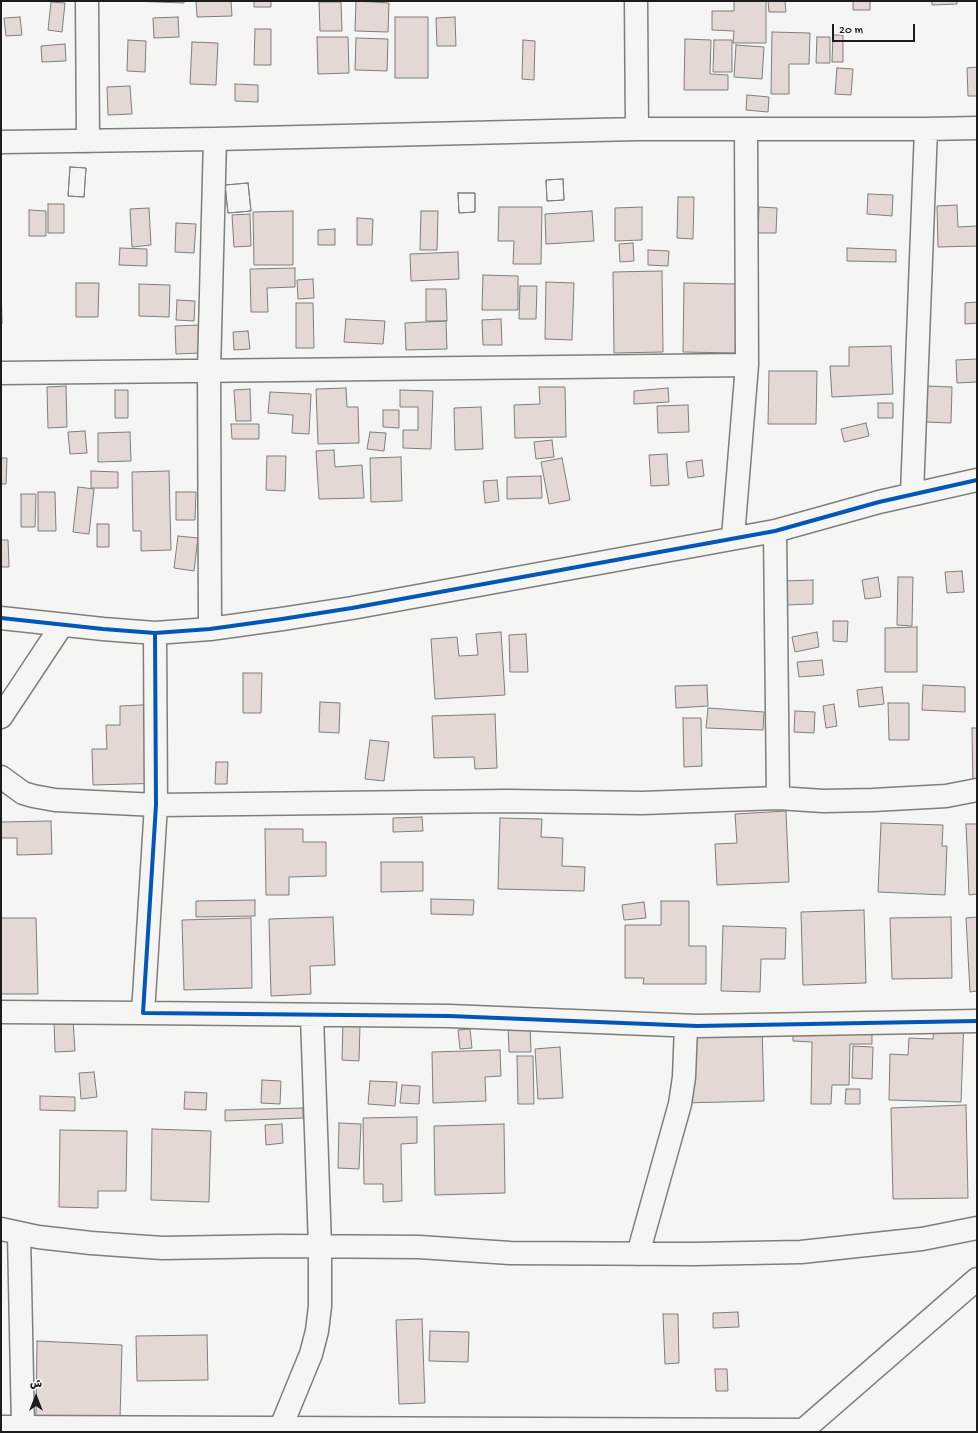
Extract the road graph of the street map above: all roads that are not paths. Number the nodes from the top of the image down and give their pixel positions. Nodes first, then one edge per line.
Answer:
1 (86, 1) edge
2 (636, 1) edge
3 (977, 128) edge
4 (637, 129) junction
5 (746, 129) junction
6 (926, 129) junction
7 (215, 139) junction
8 (88, 141) junction
9 (1, 142) edge
10 (747, 366) junction
11 (209, 372) junction
12 (1, 373) edge
13 (977, 480) edge
14 (912, 494) junction
15 (775, 530) junction
16 (733, 537) junction
17 (1, 618) edge
18 (62, 625) junction
19 (210, 629) junction
20 (155, 633) junction
21 (1, 717) edge
22 (1, 777) edge
23 (977, 790) edge
24 (778, 798) junction
25 (156, 805) junction
26 (1, 1012) edge
27 (143, 1013) junction
28 (312, 1016) junction
29 (977, 1021) edge
30 (686, 1026) junction
31 (977, 1228) edge
32 (10, 1232) edge
33 (320, 1246) junction
34 (638, 1254) junction
35 (977, 1279) edge
36 (1, 1427) edge
37 (23, 1427) junction
38 (279, 1430) edge
39 (802, 1431) edge

1 - 8 street
2 - 4 street
3 - 6 street
4 - 5 street
4 - 7 street
5 - 6 street
5 - 10 street
6 - 14 street
7 - 8 street
7 - 11 street
8 - 9 street
10 - 11 street
10 - 16 street
11 - 12 street
11 - 19 street
13 - 14 street
14 - 15 street
15 - 16 street
15 - 24 street
16 - 19 street
17 - 18 street
18 - 20 street
18 - 21 street
19 - 20 street
20 - 25 street
22 - 25 street
23 - 24 street
24 - 25 street
25 - 27 street
26 - 27 street
27 - 28 street
28 - 30 street
28 - 33 street
29 - 30 street
30 - 34 street
31 - 34 street
32 - 33 street
32 - 37 street
33 - 34 street
33 - 38 street
35 - 39 street
36 - 37 street
37 - 38 street
38 - 39 street

